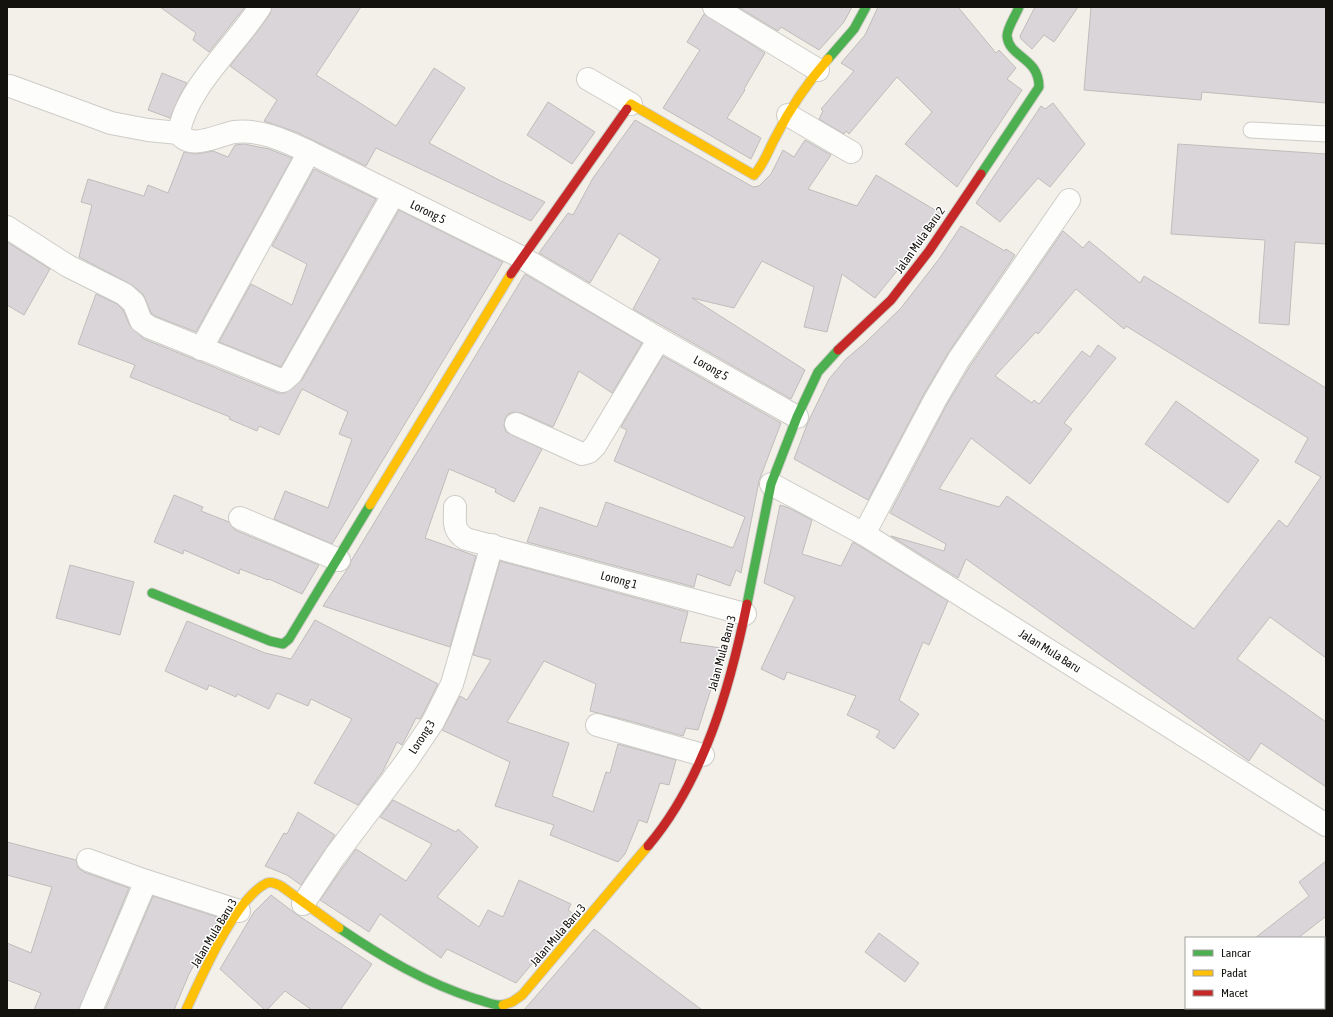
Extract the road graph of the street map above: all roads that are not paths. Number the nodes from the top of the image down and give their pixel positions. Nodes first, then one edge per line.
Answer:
1 (260, 7) edge
2 (714, 7) edge
3 (866, 7) edge
4 (1019, 7) edge
5 (818, 70) junction
6 (588, 79) dead end
7 (10, 86) dead end
8 (631, 104) junction
9 (788, 115) junction
10 (1251, 130) dead end
11 (179, 133) junction
12 (1326, 134) edge
13 (309, 152) junction
14 (851, 152) dead end
15 (393, 195) junction
16 (1069, 200) dead end
17 (7, 227) edge
18 (521, 257) junction
19 (659, 339) junction
20 (201, 349) junction
21 (797, 417) junction
22 (516, 424) dead end
23 (771, 484) junction
24 (455, 507) dead end
25 (240, 518) dead end
26 (864, 534) junction
27 (492, 545) junction
28 (339, 560) junction
29 (152, 593) dead end
30 (745, 614) junction
31 (597, 725) dead end
32 (704, 755) junction
33 (1326, 825) edge
34 (88, 860) dead end
35 (146, 881) junction
36 (303, 904) junction
37 (240, 911) junction
38 (91, 1010) edge
39 (186, 1010) edge

1 - 11 street
2 - 5 street
3 - 5 street
4 - 21 street, Jalan Mula Baru 2
5 - 9 street
6 - 8 street
7 - 11 street, Lorong 5
8 - 9 street
8 - 18 street
9 - 14 street
10 - 12 lane
11 - 13 street, Lorong 5
13 - 15 street, Lorong 5
13 - 20 street
15 - 18 street, Lorong 5
15 - 20 street
16 - 26 street
17 - 20 street
18 - 19 street, Lorong 5
18 - 28 street
19 - 21 street, Lorong 5
19 - 22 street
21 - 23 street, Jalan Mula Baru 2
23 - 26 street, Jalan Mula Baru
23 - 30 street, Jalan Mula Baru 3
24 - 27 street, Lorong 1
25 - 28 street
26 - 33 street, Jalan Mula Baru
27 - 30 street, Lorong 1
27 - 36 street, Lorong 3
28 - 29 street
30 - 32 street, Jalan Mula Baru 3
31 - 32 street
32 - 36 street, Jalan Mula Baru 3
34 - 35 street
35 - 37 street
35 - 38 street
36 - 37 street, Jalan Mula Baru 3
37 - 39 street, Jalan Mula Baru 3

